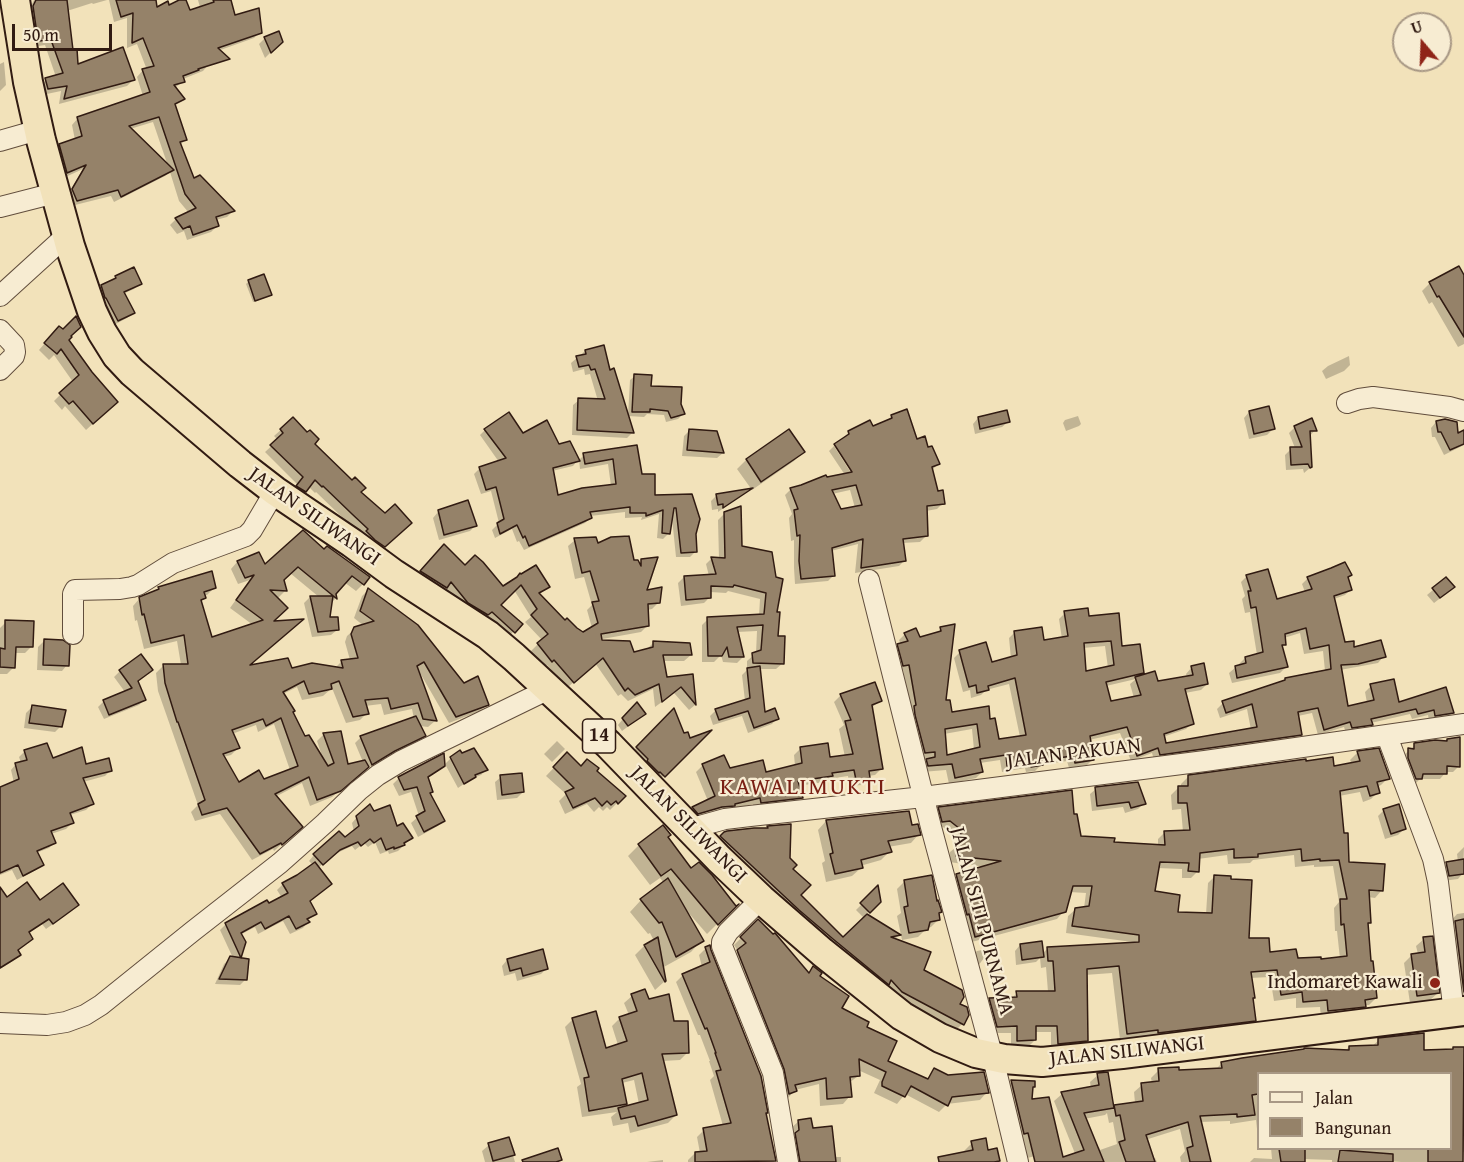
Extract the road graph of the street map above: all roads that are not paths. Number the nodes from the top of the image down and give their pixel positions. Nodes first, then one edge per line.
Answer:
1 (15, 0) edge
2 (38, 130) junction
3 (0, 141) edge
4 (55, 193) junction
5 (0, 207) edge
6 (67, 235) junction
7 (0, 296) edge
8 (0, 330) edge
9 (0, 370) edge
10 (1347, 403) dead end
11 (1464, 411) edge
12 (275, 490) junction
13 (869, 580) dead end
14 (73, 634) dead end
15 (549, 689) junction
16 (1464, 724) edge
17 (1387, 736) junction
18 (923, 797) junction
19 (689, 829) junction
20 (761, 898) junction
21 (1459, 1012) edge
22 (0, 1023) edge
23 (993, 1058) junction
24 (788, 1162) edge
25 (1018, 1162) edge

1 - 2 highway, JALAN SILIWANGI / 14
2 - 3 street
2 - 4 highway, JALAN SILIWANGI / 14
4 - 5 street
4 - 6 highway, JALAN SILIWANGI / 14
6 - 7 street
6 - 12 highway, JALAN SILIWANGI / 14
8 - 9 street
10 - 11 street
12 - 14 street
12 - 15 highway, JALAN SILIWANGI / 14
13 - 18 street, JALAN SITI PURNAMA
15 - 19 highway, JALAN SILIWANGI / 14
15 - 22 street
16 - 17 street, JALAN PAKUAN
17 - 18 street, JALAN PAKUAN
17 - 21 street
18 - 19 street, JALAN PAKUAN
18 - 23 street, JALAN SITI PURNAMA
19 - 20 highway, JALAN SILIWANGI / 14
20 - 23 highway, JALAN SILIWANGI / 14
20 - 24 street
21 - 23 highway, JALAN SILIWANGI / 14
23 - 25 street, JALAN SITI PURNAMA

